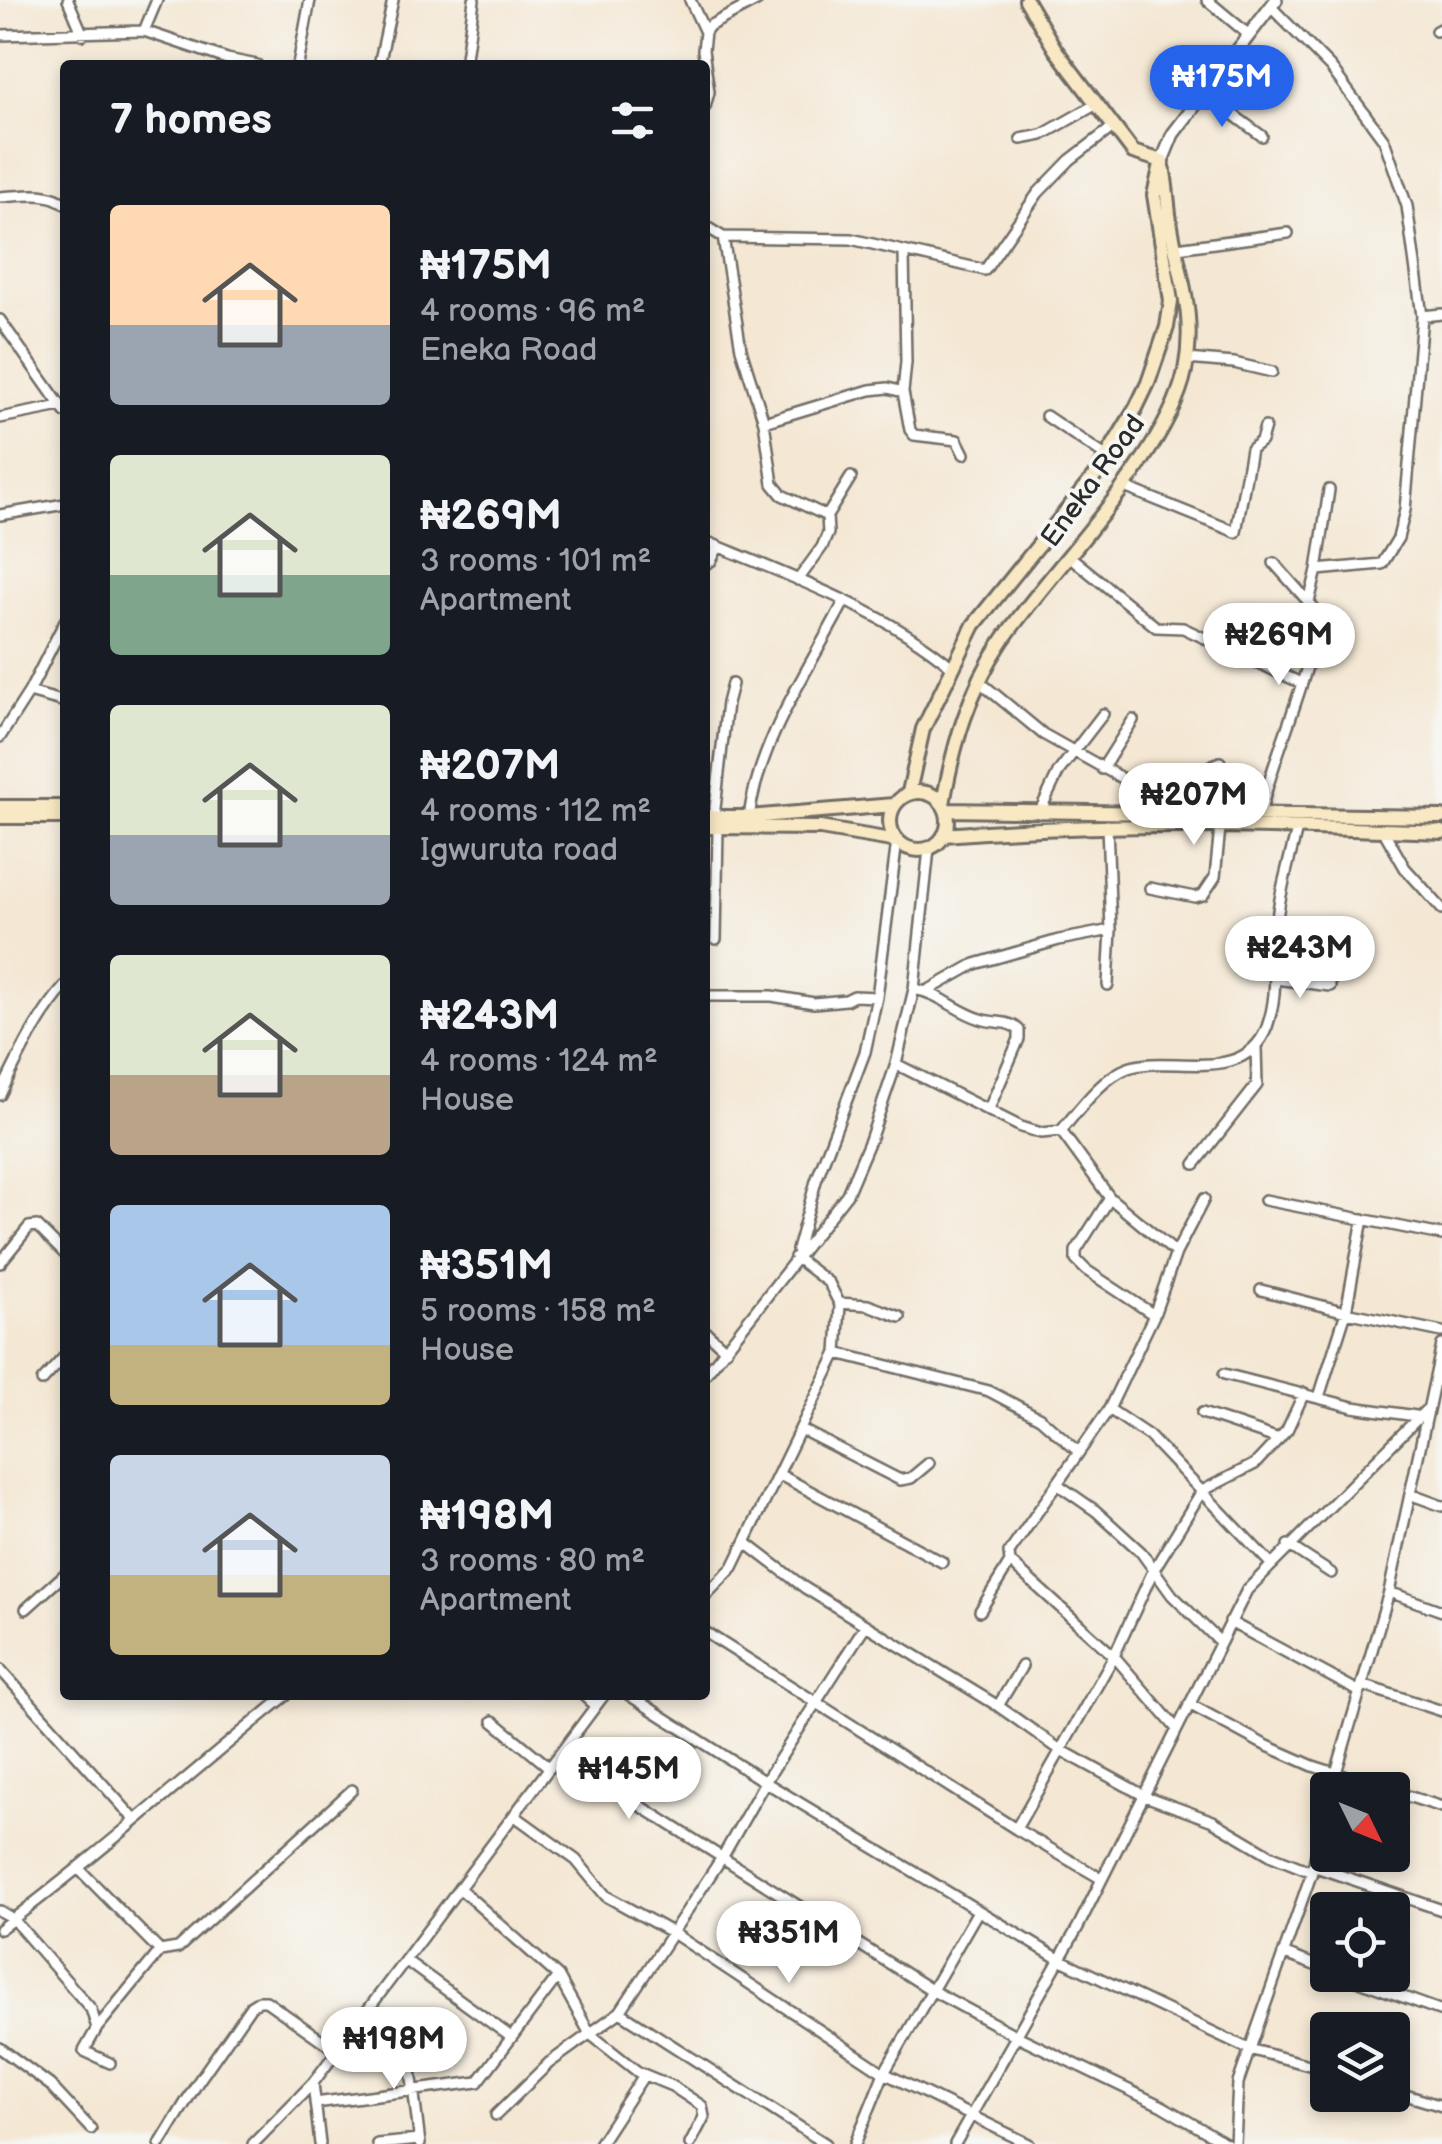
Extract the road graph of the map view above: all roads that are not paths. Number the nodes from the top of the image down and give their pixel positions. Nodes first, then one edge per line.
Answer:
1 (68, 0) edge
2 (157, 0) edge
3 (310, 0) edge
4 (393, 0) edge
5 (474, 0) edge
6 (690, 0) edge
7 (758, 0) edge
8 (1026, 0) edge
9 (1207, 0) edge
10 (1274, 3) edge
11 (144, 31) junction
12 (706, 32) junction
13 (83, 35) junction
14 (1250, 35) junction
15 (0, 36) edge
16 (232, 60) edge
17 (299, 60) edge
18 (380, 60) edge
19 (466, 60) edge
20 (704, 60) edge
21 (1204, 93) junction
22 (1096, 105) junction
23 (1113, 127) junction
24 (1262, 136) dead end
25 (1021, 139) dead end
26 (1162, 162) junction
27 (0, 197) edge
28 (60, 200) edge
29 (710, 229) edge
30 (1288, 233) dead end
31 (723, 237) junction
32 (1177, 248) junction
33 (904, 253) junction
34 (1442, 314) edge
35 (1422, 316) junction
36 (0, 320) edge
37 (1187, 359) junction
38 (1272, 372) dead end
39 (902, 392) junction
40 (60, 405) edge
41 (60, 409) edge
42 (1046, 416) dead end
43 (0, 418) edge
44 (764, 422) junction
45 (1265, 427) dead end
46 (964, 454) dead end
47 (1107, 457) junction
48 (850, 477) dead end
49 (1122, 486) junction
50 (1329, 490) dead end
51 (60, 505) edge
52 (0, 515) edge
53 (827, 516) junction
54 (710, 544) edge
55 (718, 547) junction
56 (1068, 555) junction
57 (710, 562) edge
58 (1274, 563) dead end
59 (1317, 570) junction
60 (798, 580) junction
61 (844, 602) junction
62 (1308, 602) junction
63 (60, 631) edge
64 (952, 667) junction
65 (980, 682) junction
66 (1301, 683) junction
67 (732, 684) dead end
68 (29, 692) junction
69 (60, 701) edge
70 (1104, 714) dead end
71 (1133, 720) dead end
72 (0, 737) edge
73 (1072, 754) junction
74 (1220, 762) dead end
75 (1102, 769) junction
76 (909, 792) junction
77 (894, 804) junction
78 (0, 807) edge
79 (60, 807) edge
80 (945, 807) junction
81 (1039, 813) junction
82 (1261, 813) junction
83 (1127, 814) junction
84 (1169, 815) junction
85 (0, 817) edge
86 (60, 817) edge
87 (749, 817) junction
88 (1442, 818) edge
89 (711, 822) edge
90 (1108, 825) junction
91 (1220, 828) junction
92 (1297, 829) junction
93 (1384, 830) junction
94 (1442, 832) edge
95 (944, 835) junction
96 (897, 841) junction
97 (929, 850) junction
98 (1150, 888) dead end
99 (1442, 909) edge
100 (1111, 930) junction
101 (716, 939) dead end
102 (1276, 979) junction
103 (1108, 984) dead end
104 (1330, 986) dead end
105 (914, 988) junction
106 (928, 991) junction
107 (60, 992) edge
108 (710, 996) edge
109 (877, 997) junction
110 (1256, 1046) junction
111 (896, 1064) junction
112 (0, 1095) edge
113 (988, 1111) junction
114 (1061, 1131) junction
115 (1195, 1164) dead end
116 (1110, 1198) junction
117 (1204, 1199) dead end
118 (1265, 1200) dead end
119 (1364, 1218) junction
120 (1442, 1235) edge
121 (60, 1249) edge
122 (1176, 1254) junction
123 (794, 1257) junction
124 (0, 1263) edge
125 (1261, 1290) dead end
126 (840, 1303) junction
127 (1346, 1312) junction
128 (1154, 1314) junction
129 (900, 1317) dead end
130 (1442, 1332) edge
131 (710, 1336) edge
132 (1442, 1346) edge
133 (726, 1350) junction
134 (837, 1353) junction
135 (60, 1361) edge
136 (710, 1369) edge
137 (1224, 1374) dead end
138 (42, 1381) dead end
139 (1304, 1393) junction
140 (1319, 1397) junction
141 (1427, 1405) junction
142 (1442, 1406) edge
143 (1108, 1409) junction
144 (1202, 1413) dead end
145 (1416, 1416) junction
146 (802, 1430) junction
147 (1280, 1439) junction
148 (1079, 1452) junction
149 (930, 1463) dead end
150 (780, 1475) junction
151 (1056, 1484) junction
152 (1202, 1491) junction
153 (1412, 1494) junction
154 (1442, 1506) edge
155 (746, 1543) junction
156 (1288, 1545) junction
157 (942, 1562) dead end
158 (1010, 1562) junction
159 (1270, 1562) junction
160 (1153, 1571) junction
161 (1331, 1573) dead end
162 (60, 1578) edge
163 (710, 1591) edge
164 (1389, 1592) junction
165 (26, 1609) dead end
166 (980, 1611) dead end
167 (1442, 1611) edge
168 (1230, 1622) junction
169 (865, 1626) junction
170 (710, 1635) edge
171 (1220, 1642) junction
172 (1114, 1656) junction
173 (1022, 1666) dead end
174 (0, 1669) edge
175 (1361, 1689) junction
176 (281, 1700) edge
177 (589, 1700) edge
178 (599, 1700) edge
179 (637, 1700) edge
180 (815, 1702) junction
181 (1189, 1704) junction
182 (594, 1706) junction
183 (998, 1706) junction
184 (1442, 1711) edge
185 (492, 1721) dead end
186 (1176, 1728) junction
187 (568, 1743) junction
188 (1059, 1749) junction
189 (550, 1768) junction
190 (1329, 1772) edge
191 (1337, 1772) edge
192 (764, 1782) junction
193 (352, 1790) dead end
194 (1145, 1796) junction
195 (1410, 1796) edge
196 (1442, 1807) edge
197 (515, 1816) junction
198 (135, 1820) junction
199 (1016, 1829) junction
200 (721, 1858) junction
201 (1310, 1868) edge
202 (80, 1870) junction
203 (1311, 1872) edge
204 (1322, 1872) edge
205 (1102, 1879) junction
206 (460, 1888) junction
207 (1442, 1910) edge
208 (0, 1911) edge
209 (978, 1912) junction
210 (14, 1919) junction
211 (0, 1929) edge
212 (673, 1933) junction
213 (160, 1951) junction
214 (1285, 1954) junction
215 (1059, 1958) junction
216 (404, 1960) junction
217 (1310, 1963) edge
218 (558, 1976) junction
219 (933, 1992) junction
220 (1389, 1992) edge
221 (1442, 2011) edge
222 (620, 2012) junction
223 (97, 2028) junction
224 (590, 2034) junction
225 (1014, 2035) junction
226 (407, 2037) dead end
227 (511, 2037) junction
228 (0, 2048) edge
229 (1249, 2049) junction
230 (337, 2051) junction
231 (110, 2063) dead end
232 (1310, 2065) edge
233 (884, 2073) junction
234 (644, 2075) junction
235 (313, 2083) junction
236 (414, 2090) junction
237 (1410, 2096) edge
238 (315, 2103) junction
239 (1442, 2106) edge
240 (496, 2115) dead end
241 (971, 2115) junction
242 (92, 2130) dead end
243 (420, 2142) edge
244 (160, 2144) edge
245 (253, 2144) edge
246 (320, 2144) edge
247 (378, 2144) edge
248 (599, 2144) edge
249 (690, 2144) edge
250 (826, 2144) edge
251 (855, 2144) edge
252 (956, 2144) edge
253 (1030, 2144) edge
254 (1227, 2144) edge
255 (1235, 2144) edge

1 - 13 street
2 - 11 street
3 - 17 street
4 - 18 street
5 - 19 street
6 - 12 street
7 - 12 street
8 - 22 main road
9 - 14 street
10 - 14 street
10 - 35 street
11 - 13 street
11 - 16 street
12 - 20 street
13 - 15 street
14 - 21 street
21 - 24 street
21 - 26 street
22 - 23 main road
22 - 25 street
23 - 26 main road
23 - 33 street
26 - 32 main road, Eneka Road
26 - 47 main road, Eneka Road
27 - 28 street
29 - 31 street
30 - 32 street
31 - 33 street
31 - 44 street
32 - 37 main road, Eneka Road
33 - 39 street
34 - 35 street
35 - 59 street
36 - 40 street
37 - 38 street
37 - 49 main road, Eneka Road
39 - 44 street
39 - 46 street
41 - 43 street
42 - 47 street
44 - 53 street
45 - 49 street
47 - 64 main road, Eneka Road
48 - 53 street
49 - 56 main road, Eneka Road
50 - 59 street
51 - 52 street
53 - 60 street
54 - 55 street
55 - 57 street
55 - 60 street
56 - 65 main road, Eneka Road
56 - 66 street
58 - 62 street
59 - 62 street
60 - 61 street
61 - 64 street
61 - 87 street
62 - 66 street
63 - 68 street
64 - 76 main road, Eneka Road
65 - 73 street
65 - 80 main road, Eneka Road
66 - 82 street
67 - 89 street
68 - 69 street
68 - 72 street
70 - 73 street
71 - 75 street
73 - 75 street
73 - 81 street
74 - 84 street
75 - 83 street
76 - 77 main road
76 - 80 main road
77 - 87 main road
77 - 96 main road
78 - 79 main road
80 - 81 main road
80 - 95 main road
81 - 83 main road
82 - 84 main road
82 - 88 main road
83 - 84 main road
85 - 86 main road
87 - 89 main road
89 - 96 main road
89 - 101 street
90 - 91 main road
90 - 95 main road
90 - 100 street
91 - 92 main road
91 - 98 street
92 - 93 main road
92 - 102 street
93 - 94 main road
93 - 99 street
95 - 97 main road
96 - 97 main road
96 - 109 street
97 - 105 street
100 - 103 street
100 - 106 street
102 - 104 street
102 - 110 street
105 - 106 street
105 - 111 street
106 - 113 street
107 - 112 street
108 - 109 street
109 - 123 street
110 - 114 street
110 - 115 street
111 - 113 street
111 - 123 street
113 - 114 street
114 - 116 street
116 - 122 street
116 - 128 street
117 - 122 street
118 - 119 street
119 - 120 street
119 - 127 street
121 - 124 street
122 - 128 street
123 - 126 street
123 - 133 street
125 - 127 street
126 - 129 street
126 - 134 street
127 - 130 street
127 - 140 street
128 - 143 street
131 - 133 street
132 - 141 street
133 - 136 street
134 - 146 street
134 - 148 street
135 - 138 street
137 - 139 street
139 - 140 street
139 - 147 street
140 - 145 street
141 - 142 street
141 - 145 street
141 - 153 street
143 - 148 street
143 - 152 street
144 - 147 street
145 - 156 street
146 - 149 street
146 - 150 street
147 - 152 street
148 - 151 street
150 - 155 street
150 - 157 street
151 - 158 street
151 - 160 street
152 - 159 street
152 - 160 street
153 - 154 street
153 - 164 street
155 - 163 street
155 - 169 street
156 - 159 street
156 - 161 street
158 - 166 street
158 - 172 street
159 - 168 street
160 - 171 street
160 - 172 street
162 - 165 street
164 - 167 street
164 - 175 street
168 - 171 street
168 - 175 street
169 - 180 street
169 - 183 street
170 - 180 street
171 - 181 street
172 - 186 street
172 - 188 street
173 - 183 street
174 - 198 street
175 - 184 street
175 - 191 street
176 - 198 street
177 - 182 street
178 - 182 street
179 - 192 street
180 - 192 street
180 - 199 street
181 - 186 street
181 - 190 street
182 - 187 street
183 - 188 street
185 - 189 street
186 - 194 street
187 - 189 street
187 - 200 street
188 - 194 street
188 - 199 street
189 - 197 street
192 - 200 street
192 - 209 street
193 - 213 street
194 - 201 street
194 - 205 street
195 - 196 street
197 - 206 street
197 - 212 street
198 - 202 street
199 - 205 street
200 - 212 street
200 - 219 street
202 - 210 street
202 - 213 street
203 - 214 street
204 - 207 street
205 - 215 street
206 - 216 street
206 - 218 street
208 - 210 street
209 - 215 street
209 - 219 street
210 - 211 street
210 - 223 street
212 - 222 street
212 - 233 street
213 - 223 street
214 - 217 street
214 - 229 street
215 - 225 street
215 - 229 street
216 - 227 street
216 - 230 street
218 - 224 street
218 - 227 street
219 - 225 street
219 - 233 street
220 - 221 street
222 - 224 street
222 - 250 street
223 - 231 street
224 - 234 street
224 - 240 street
225 - 241 street
225 - 254 street
226 - 236 street
227 - 236 street
228 - 242 street
229 - 232 street
229 - 255 street
230 - 235 street
230 - 244 street
233 - 241 street
233 - 251 street
234 - 248 street
234 - 249 street
235 - 238 street
235 - 245 street
236 - 238 street
236 - 243 street
237 - 239 street
238 - 246 street
241 - 252 street
241 - 253 street
243 - 247 street

